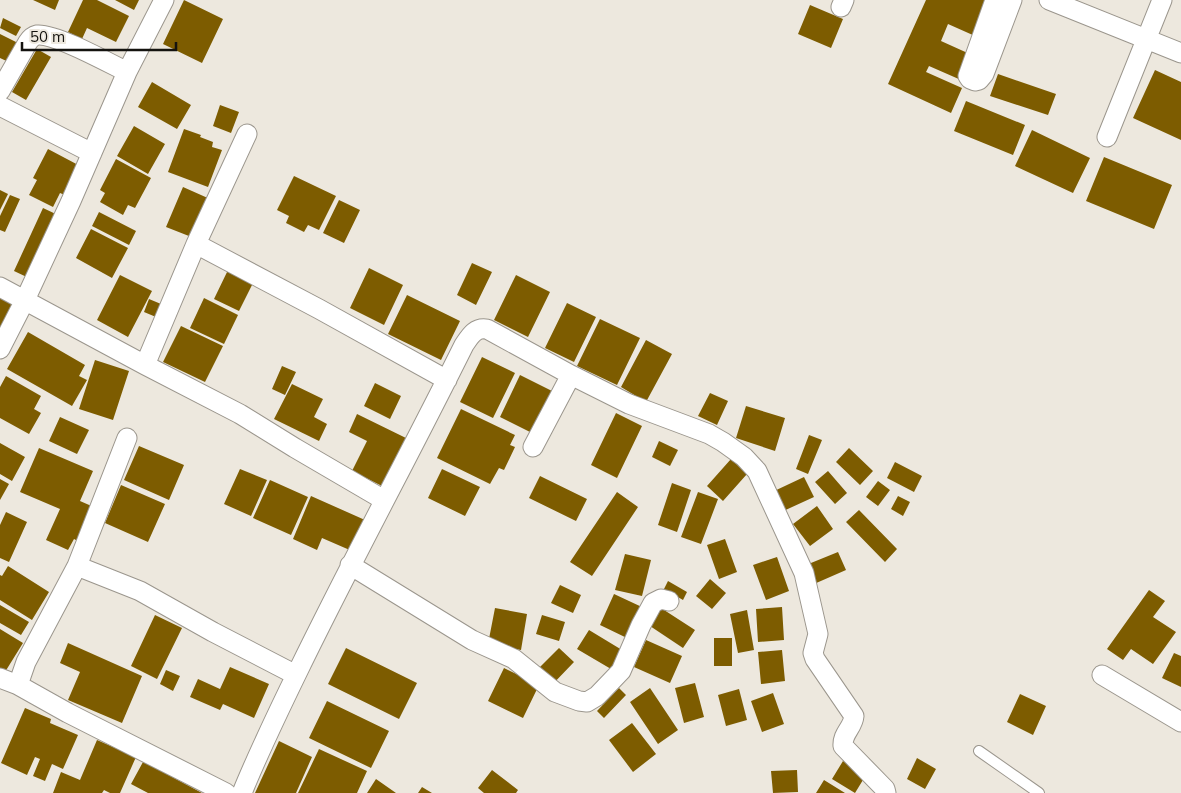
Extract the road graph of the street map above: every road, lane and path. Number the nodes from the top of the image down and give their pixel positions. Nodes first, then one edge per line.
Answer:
1 (164, 0) edge
2 (995, 0) edge
3 (1012, 0) edge
4 (1049, 0) edge
5 (1162, 0) edge
6 (1146, 40) junction
7 (1181, 53) edge
8 (127, 72) junction
9 (0, 91) edge
10 (0, 106) edge
11 (247, 134) dead end
12 (1107, 137) dead end
13 (92, 153) junction
14 (196, 244) junction
15 (0, 287) edge
16 (25, 300) junction
17 (0, 349) edge
18 (145, 365) junction
19 (571, 375) junction
20 (447, 380) junction
21 (127, 438) dead end
22 (533, 447) dead end
23 (384, 500) junction
24 (350, 565) junction
25 (77, 566) junction
26 (669, 601) dead end
27 (296, 675) junction
28 (1102, 675) dead end
29 (0, 678) edge
30 (18, 685) junction
31 (1181, 722) edge
32 (979, 751) dead end
33 (226, 793) edge
34 (242, 793) edge
35 (886, 793) edge
36 (1039, 793) edge

1 - 8 street
2 - 3 street
4 - 6 street
5 - 6 street
6 - 7 street
6 - 12 street
8 - 9 street
8 - 13 street
10 - 13 street
11 - 14 street
13 - 16 street
14 - 18 street
14 - 20 street
15 - 16 street
16 - 17 street
16 - 18 street
18 - 23 street
19 - 20 street
19 - 22 street
19 - 35 street
20 - 23 street
21 - 25 street
23 - 24 street
24 - 26 street
24 - 27 street
25 - 27 street
25 - 30 street
27 - 34 street
28 - 31 street
29 - 30 street
30 - 33 street
32 - 36 lane

